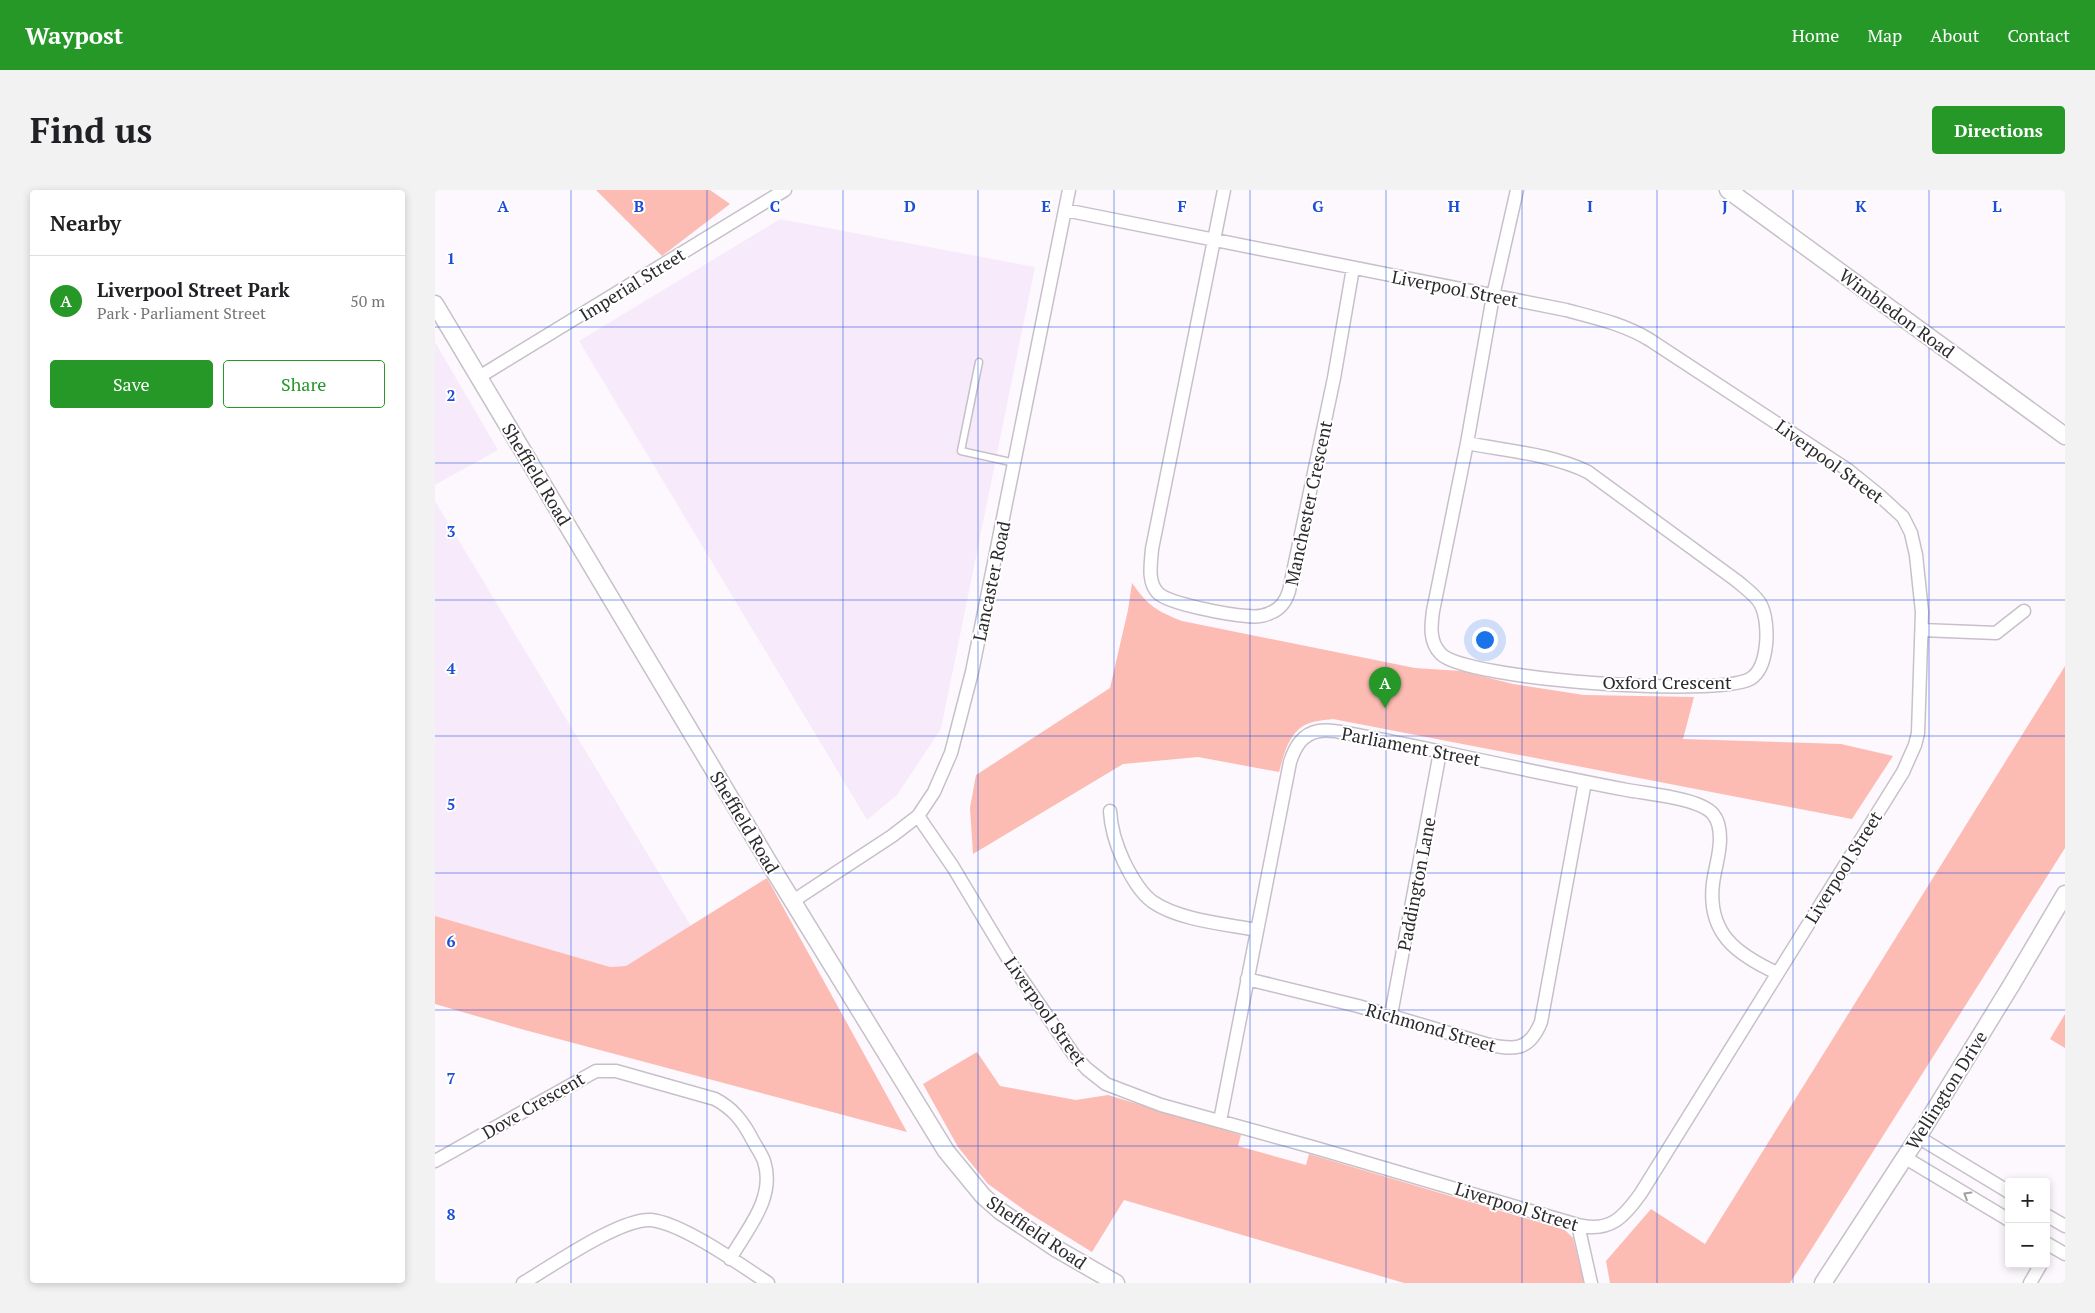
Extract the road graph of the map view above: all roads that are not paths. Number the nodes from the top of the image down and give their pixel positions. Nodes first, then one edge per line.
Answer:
1 (785, 190) edge
2 (1069, 190) edge
3 (1224, 190) edge
4 (1517, 190) edge
5 (1728, 190) edge
6 (1065, 210) junction
7 (1213, 238) junction
8 (1353, 268) junction
9 (1493, 296) junction
10 (435, 304) edge
11 (979, 362) dead end
12 (479, 378) junction
13 (2065, 436) edge
14 (1467, 444) junction
15 (1015, 463) junction
16 (2025, 611) dead end
17 (1922, 630) junction
18 (1440, 752) junction
19 (1585, 782) junction
20 (1110, 811) dead end
21 (918, 816) junction
22 (2065, 894) edge
23 (793, 901) junction
24 (1256, 930) junction
25 (1777, 974) junction
26 (1247, 979) junction
27 (1391, 1016) junction
28 (1220, 1121) junction
29 (1918, 1137) junction
30 (1904, 1157) junction
31 (435, 1162) edge
32 (2005, 1190) edge
33 (2005, 1218) edge
34 (2050, 1219) edge
35 (1578, 1225) junction
36 (2065, 1226) edge
37 (2050, 1249) edge
38 (2065, 1254) edge
39 (730, 1259) junction
40 (2039, 1268) edge
41 (523, 1283) edge
42 (768, 1283) edge
43 (1116, 1283) edge
44 (1591, 1283) edge
45 (1823, 1283) edge
46 (2030, 1283) edge

1 - 12 street, Imperial Street
2 - 6 street, Lancaster Road
3 - 7 street, Manchester Crescent
4 - 9 street, Oxford Crescent
5 - 13 street, Wimbledon Road
6 - 7 street, Liverpool Street
6 - 15 street, Lancaster Road
7 - 8 street, Liverpool Street
7 - 8 street, Manchester Crescent
8 - 9 street, Liverpool Street
9 - 14 street, Oxford Crescent
9 - 17 street, Liverpool Street
10 - 12 street, Sheffield Road
11 - 15 lane
12 - 23 street, Sheffield Road
14 - 14 street, Oxford Crescent
15 - 21 street, Lancaster Road
16 - 17 street
17 - 25 street, Liverpool Street
18 - 19 street, Parliament Street
18 - 24 street, Parliament Street
18 - 27 street, Paddington Lane
19 - 25 street, Parliament Street
19 - 27 street, Richmond Street
20 - 24 street
21 - 23 street, Lancaster Road
21 - 28 street, Liverpool Street
22 - 29 street, Wellington Drive
23 - 43 street, Sheffield Road
24 - 26 street, Parliament Street
25 - 35 street, Liverpool Street
26 - 27 street, Richmond Street
26 - 28 street, Parliament Street
28 - 35 street, Liverpool Street
29 - 30 street, Wellington Drive
29 - 32 street
33 -> 30 street
30 - 45 street, Wellington Drive
31 - 39 street, Dove Crescent
34 - 36 street
35 - 44 street
37 - 38 street
39 - 41 street
39 - 42 street
40 - 46 street

